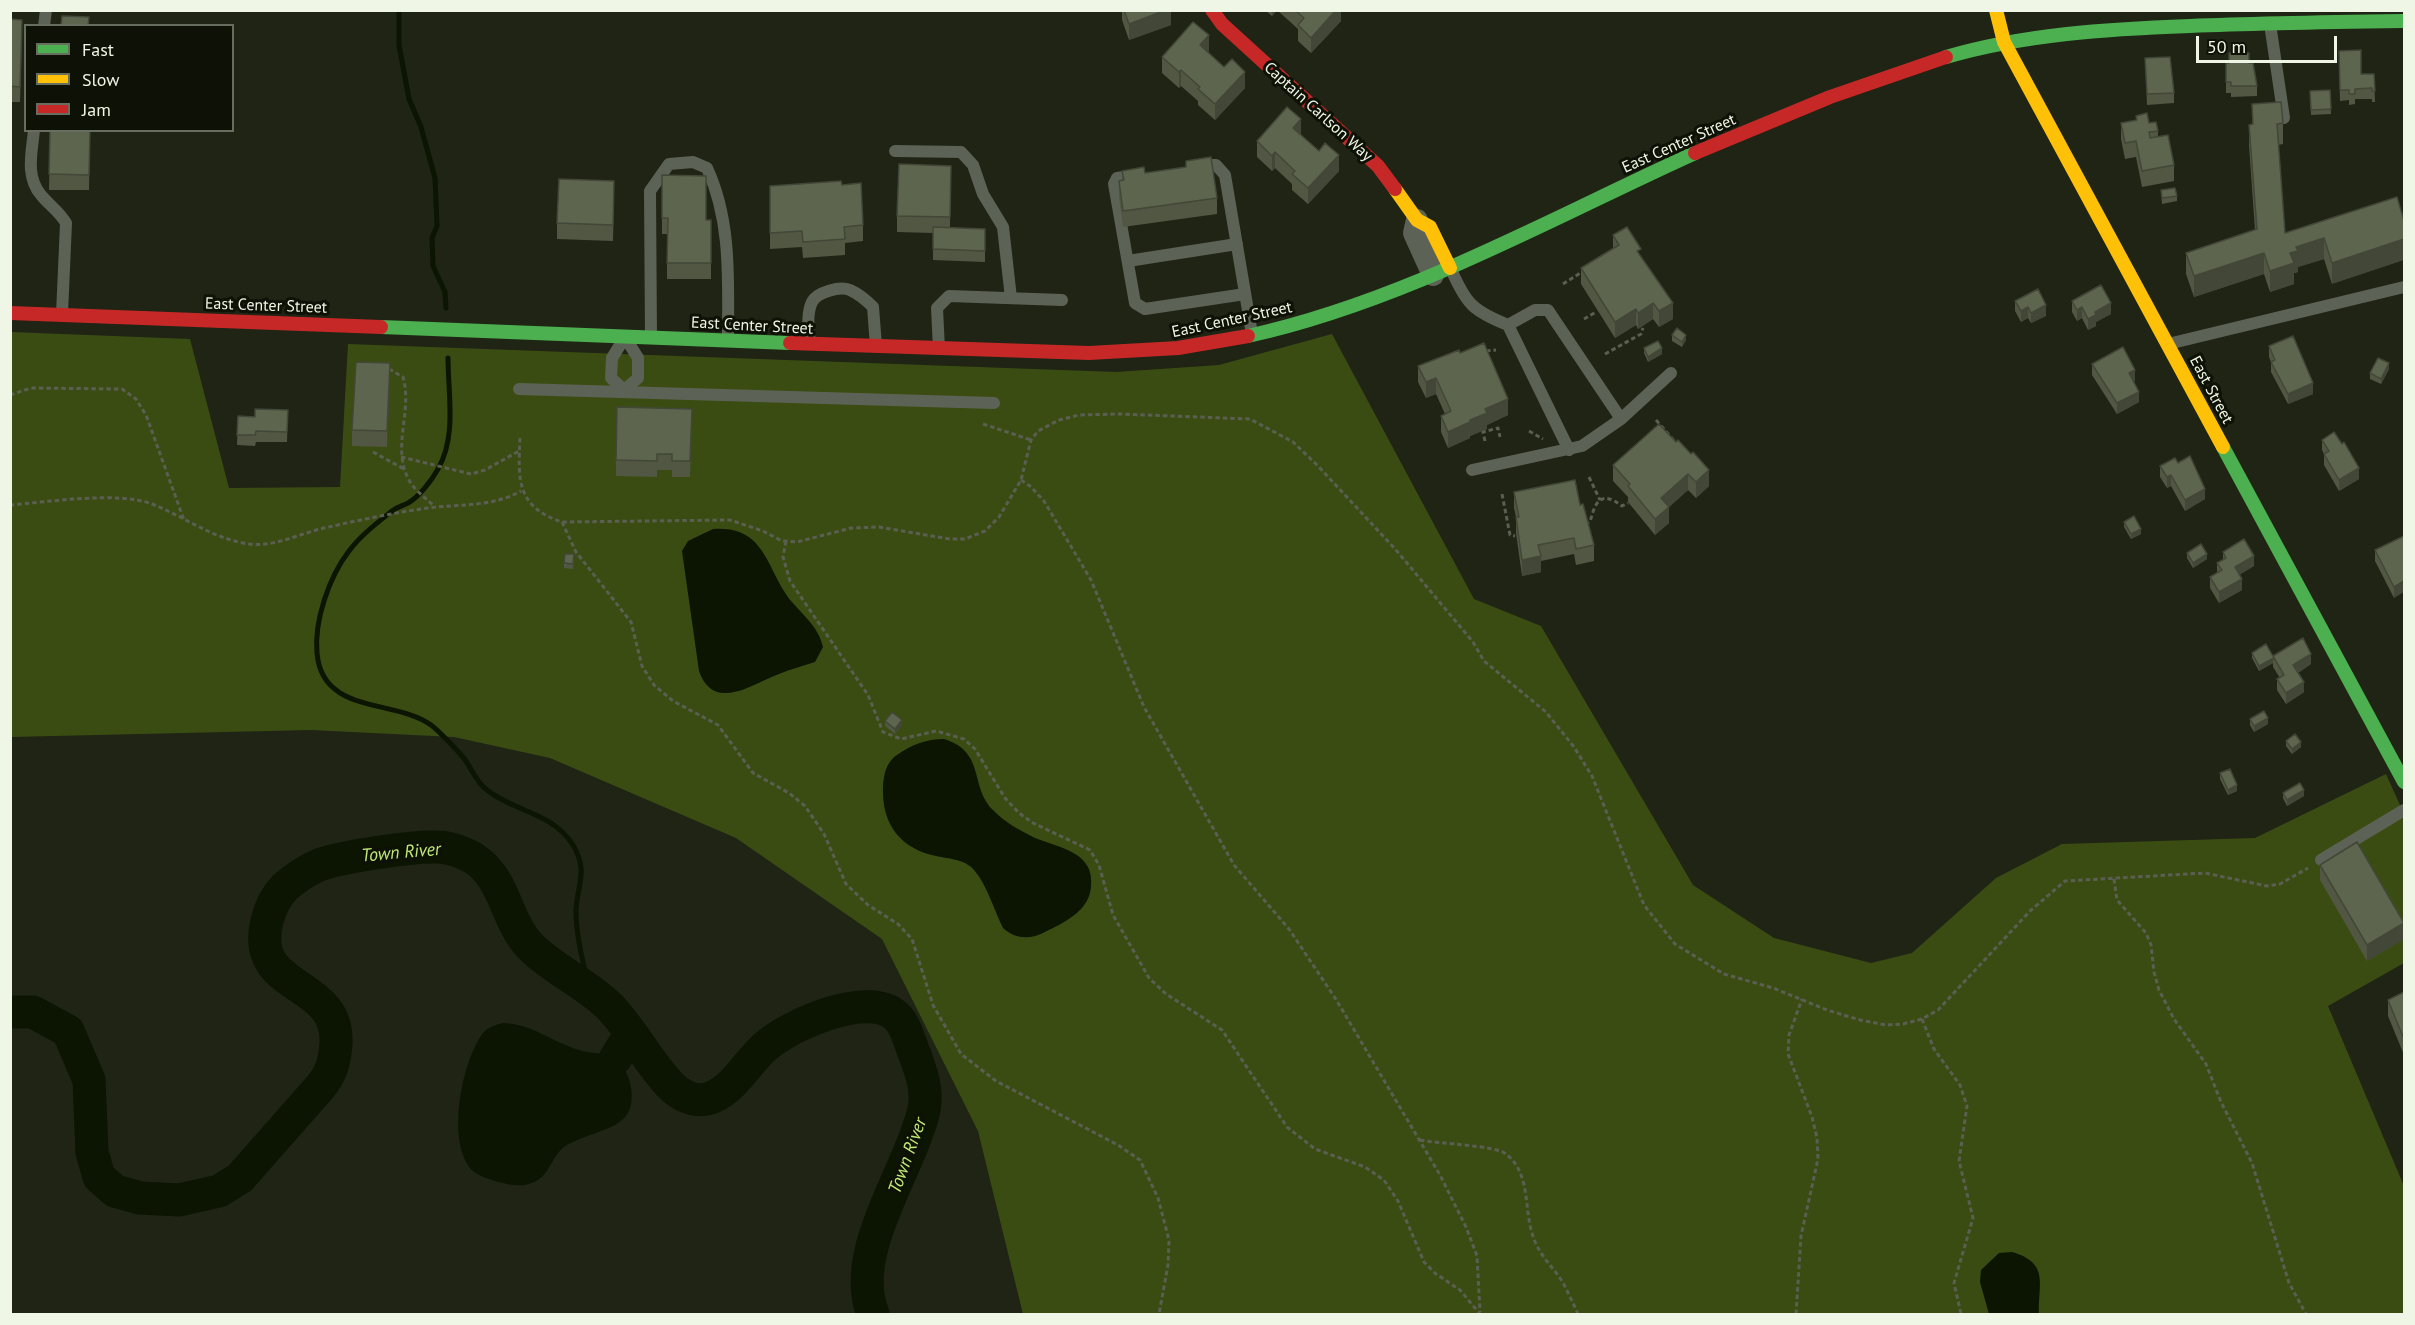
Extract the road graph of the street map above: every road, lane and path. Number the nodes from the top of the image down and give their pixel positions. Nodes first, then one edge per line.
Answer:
1 (1212, 10) edge
2 (1996, 10) edge
3 (2342, 16) edge
4 (2376, 16) edge
5 (2270, 17) edge
6 (2325, 17) edge
7 (2404, 21) edge
8 (2004, 42) junction
9 (2284, 118) edge
10 (34, 132) edge
11 (894, 151) dead end
12 (1186, 167) edge
13 (1151, 173) edge
14 (1417, 220) joint
15 (1237, 244) junction
16 (1128, 261) junction
17 (1589, 268) edge
18 (1442, 272) junction
19 (1563, 284) dead end
20 (2404, 287) edge
21 (1245, 294) junction
22 (1011, 298) junction
23 (1062, 300) dead end
24 (1596, 312) dead end
25 (10, 313) edge
26 (62, 315) junction
27 (1584, 320) dead end
28 (1508, 325) junction
29 (1642, 328) dead end
30 (1252, 335) junction
31 (625, 337) junction
32 (651, 338) junction
33 (728, 341) junction
34 (2167, 344) junction
35 (810, 345) junction
36 (876, 348) junction
37 (939, 350) junction
38 (1496, 350) dead end
39 (1480, 352) edge
40 (1605, 354) dead end
41 (380, 368) edge
42 (1671, 373) dead end
43 (519, 389) dead end
44 (624, 390) junction
45 (10, 395) edge
46 (994, 403) dead end
47 (1621, 419) junction
48 (1656, 420) dead end
49 (983, 424) dead end
50 (1529, 431) dead end
51 (1500, 437) dead end
52 (520, 438) dead end
53 (1031, 440) junction
54 (1545, 440) dead end
55 (1485, 441) dead end
56 (1681, 448) edge
57 (1569, 450) junction
58 (519, 451) junction
59 (373, 452) dead end
60 (401, 458) junction
61 (404, 469) junction
62 (1472, 470) dead end
63 (1589, 477) dead end
64 (1021, 480) junction
65 (521, 491) junction
66 (1502, 494) dead end
67 (1600, 500) junction
68 (1628, 503) edge
69 (10, 505) edge
70 (435, 507) junction
71 (184, 520) junction
72 (562, 522) junction
73 (1586, 524) edge
74 (1515, 536) edge
75 (786, 542) junction
76 (2404, 782) edge
77 (2404, 810) edge
78 (2321, 860) joint
79 (2114, 879) junction
80 (1802, 999) junction
81 (1922, 1019) junction
82 (1420, 1140) junction
83 (1159, 1314) edge
84 (1480, 1314) edge
85 (1578, 1314) edge
86 (1796, 1314) edge
87 (1961, 1314) edge
88 (2306, 1314) edge

1 - 14 main road, Captain Carlson Way
2 - 8 main road, East Street
3 - 4 main road, East Center Street
3 - 6 main road, East Center Street
4 - 7 main road, East Center Street
5 - 6 main road, East Center Street
5 - 8 main road, East Center Street
5 - 9 lane
8 - 18 main road, East Center Street
8 - 34 main road, East Street
10 - 26 lane
11 - 22 lane
12 - 15 lane
13 - 16 lane
14 - 18 street, Captain Carlson Way
15 - 16 lane
15 - 21 lane
16 - 21 lane
17 - 19 path
18 - 28 lane
18 - 30 main road, East Center Street
20 - 34 lane
21 - 30 lane
22 - 23 lane
22 - 37 lane
24 - 27 path
25 - 26 main road, East Center Street
26 - 31 main road, East Center Street
28 - 47 lane
28 - 57 lane
29 - 40 path
30 - 37 main road, East Center Street
31 - 32 main road, East Center Street
31 - 44 lane
31 - 44 lane
32 - 33 main road, East Center Street
32 - 33 lane
33 - 35 main road, East Center Street
34 - 76 main road, East Street
35 - 36 main road, East Center Street
35 - 36 lane
36 - 37 main road, East Center Street
38 - 39 path
41 - 60 path
42 - 47 lane
43 - 44 lane
44 - 46 lane
45 - 71 path
47 - 57 lane
48 - 56 path
49 - 53 path
50 - 54 path
51 - 55 path
52 - 58 path
53 - 64 path
53 - 80 path
57 - 62 lane
58 - 60 path
58 - 65 path
59 - 61 path
60 - 61 path
61 - 70 path
63 - 67 path
64 - 75 path
64 - 82 path
65 - 70 path
65 - 72 path
66 - 74 path
67 - 68 path
67 - 73 path
69 - 71 path
70 - 71 path
72 - 75 path
72 - 83 path
75 - 84 path
77 - 78 lane
78 - 79 path
79 - 81 path
79 - 88 path
80 - 81 path
80 - 86 path
81 - 87 path
82 - 84 path
82 - 85 path

